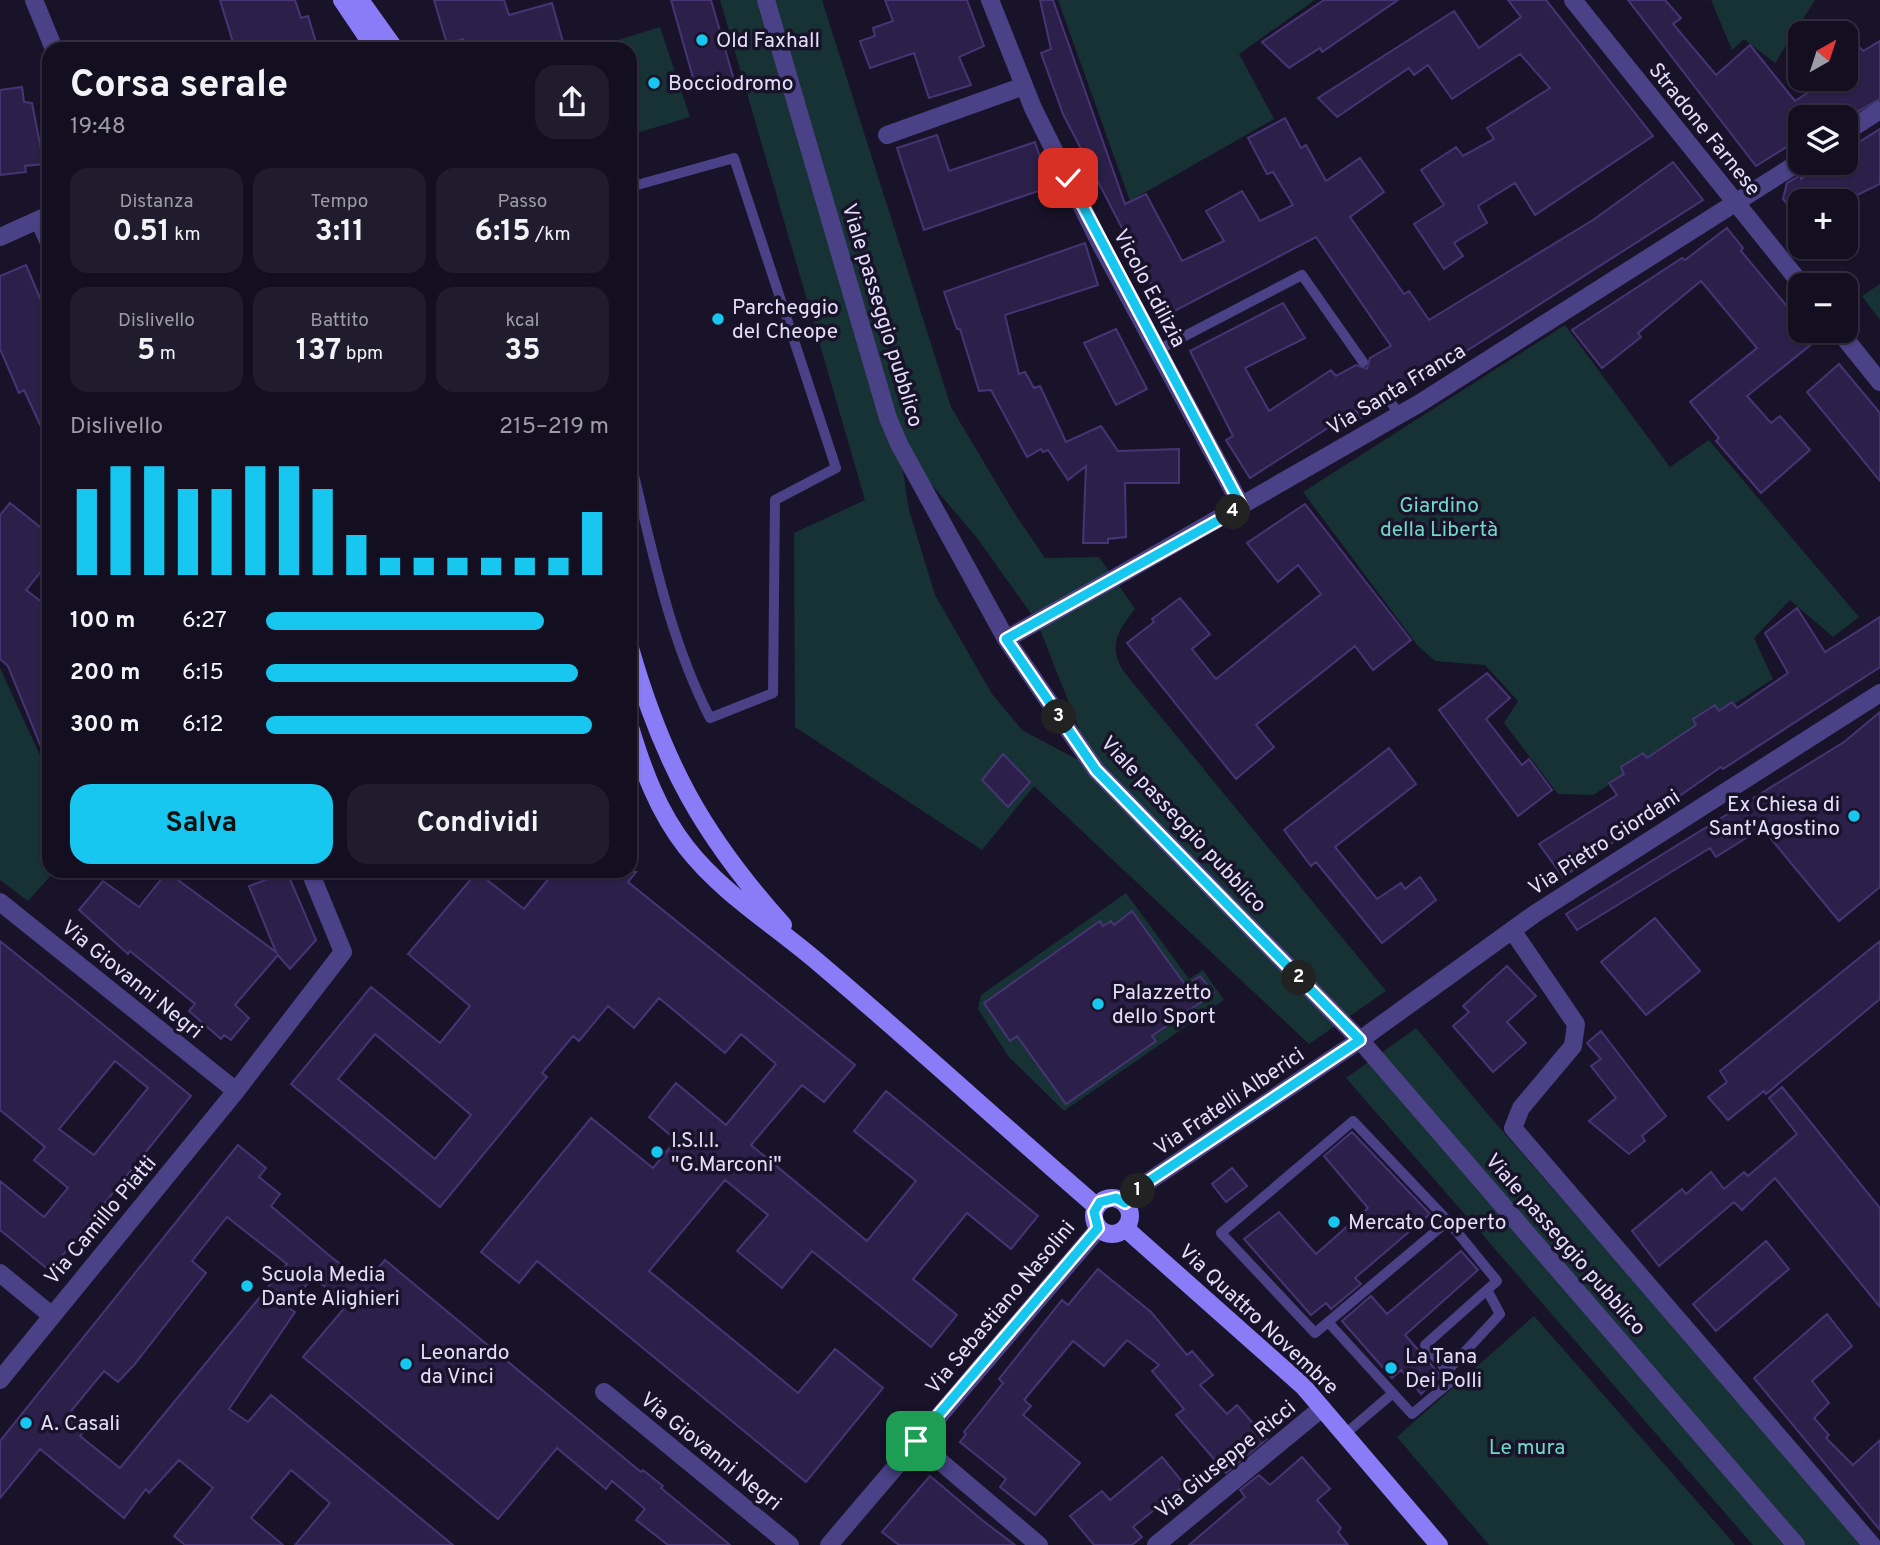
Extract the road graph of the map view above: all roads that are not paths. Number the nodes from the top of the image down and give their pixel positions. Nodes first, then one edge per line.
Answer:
1 (34, 0) edge
2 (342, 0) edge
3 (360, 0) edge
4 (766, 0) edge
5 (990, 0) edge
6 (1573, 0) edge
7 (51, 42) edge
8 (370, 42) edge
9 (390, 42) edge
10 (1024, 86) junction
11 (1880, 110) edge
12 (1858, 124) edge
13 (887, 135) dead end
14 (1788, 170) edge
15 (637, 185) edge
16 (1736, 204) junction
17 (42, 218) edge
18 (0, 237) edge
19 (1792, 273) edge
20 (1849, 343) edge
21 (1157, 350) junction
22 (1363, 362) dead end
23 (1880, 382) edge
24 (637, 503) edge
25 (1242, 507) junction
26 (1006, 639) junction
27 (637, 670) edge
28 (1880, 693) edge
29 (637, 707) edge
30 (637, 748) edge
31 (693, 807) junction
32 (312, 878) edge
33 (0, 902) edge
34 (1512, 930) junction
35 (811, 956) junction
36 (1360, 1040) junction
37 (236, 1091) junction
38 (1125, 1203) junction
39 (1097, 1206) junction
40 (1448, 1221) junction
41 (1098, 1228) junction
42 (1125, 1228) junction
43 (0, 1273) edge
44 (1487, 1290) junction
45 (51, 1315) junction
46 (1328, 1322) junction
47 (1447, 1371) junction
48 (0, 1380) edge
49 (604, 1392) dead end
50 (1393, 1393) junction
51 (1322, 1408) junction
52 (1345, 1434) junction
53 (916, 1441) junction
54 (790, 1545) edge
55 (829, 1545) edge
56 (1040, 1545) edge
57 (1156, 1545) edge
58 (1439, 1545) edge
59 (1796, 1545) edge
60 (1872, 1545) edge

1 - 7 street
2 - 8 main road
3 - 9 main road
4 - 26 street, Viale passeggio pubblico
5 - 10 street, Vicolo Edilizia
6 - 16 street, Stradone Farnese
10 - 13 street
10 - 21 street, Vicolo Edilizia
11 - 12 street
14 - 16 street, Via Santa Franca
15 - 24 lane
16 - 19 street, Stradone Farnese
16 - 25 street, Via Santa Franca
17 - 18 street
20 - 23 street
21 - 22 lane
21 - 25 street, Vicolo Edilizia
25 - 26 street, Via Santa Franca
26 - 36 street, Viale passeggio pubblico
27 - 31 main road
28 - 34 street, Via Pietro Giordani
29 - 31 main road
30 - 35 main road
31 - 35 main road
32 - 37 street, Via Camillo Piatti
33 - 37 street, Via Giovanni Negri
34 - 36 street, Via Pietro Giordani
34 - 60 street
35 - 39 main road
36 - 38 street, Via Fratelli Alberici
36 - 59 street, Viale passeggio pubblico
37 - 45 street, Via Camillo Piatti
38 - 39 main road
38 - 42 main road
39 - 41 main road
40 - 44 lane
40 - 46 lane
40 - 46 lane
41 - 42 main road
41 - 53 street, Via Sebastiano Nasolini
42 - 51 main road, Via Quattro Novembre
43 - 45 street
44 - 47 lane
44 - 47 lane
45 - 48 street, Via Camillo Piatti
46 - 50 lane
47 - 50 lane
49 - 54 street, Via Giovanni Negri
50 - 52 lane
51 - 52 main road, Via Quattro Novembre
51 - 57 street, Via Giuseppe Ricci
52 - 58 main road, Via Quattro Novembre
53 - 55 street, Via Sebastiano Nasolini
53 - 56 street

